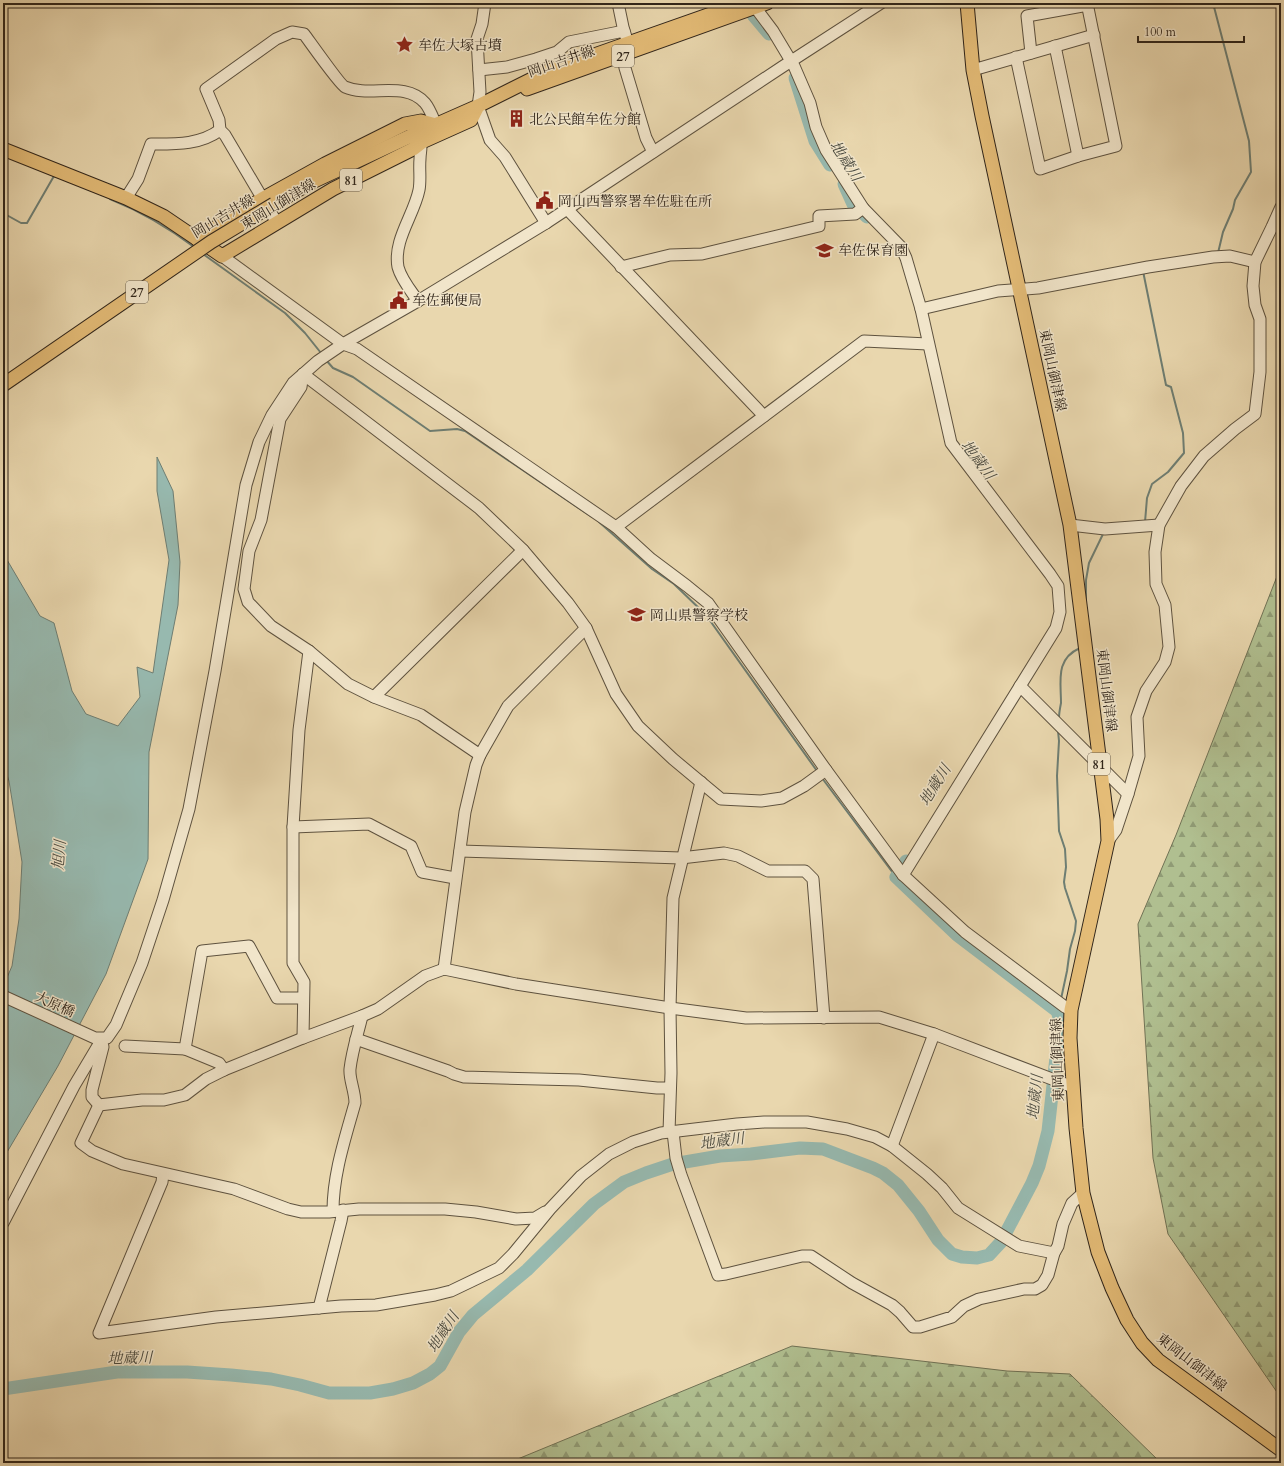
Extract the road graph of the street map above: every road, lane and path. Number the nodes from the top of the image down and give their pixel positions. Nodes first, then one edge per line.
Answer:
1 (485, 3) edge
2 (618, 3) edge
3 (742, 3) edge
4 (881, 3) edge
5 (967, 3) edge
6 (758, 4) edge
7 (1087, 4) edge
8 (729, 5) edge
9 (1094, 35) junction
10 (625, 45) junction
11 (1055, 46) junction
12 (1031, 53) junction
13 (1016, 57) junction
14 (786, 64) junction
15 (479, 70) junction
16 (973, 70) junction
17 (478, 106) junction
18 (436, 125) junction
19 (220, 130) junction
20 (419, 138) junction
21 (3, 149) edge
22 (653, 152) junction
23 (1078, 156) junction
24 (126, 198) junction
25 (268, 202) junction
26 (1281, 207) edge
27 (863, 208) junction
28 (567, 209) junction
29 (277, 223) junction
30 (546, 223) junction
31 (197, 239) junction
32 (222, 256) junction
33 (1255, 262) junction
34 (621, 267) junction
35 (1019, 290) junction
36 (418, 301) junction
37 (920, 309) junction
38 (928, 344) junction
39 (339, 347) junction
40 (303, 374) junction
41 (3, 384) edge
42 (764, 416) junction
43 (1070, 525) junction
44 (1159, 525) junction
45 (616, 527) junction
46 (523, 550) junction
47 (586, 628) junction
48 (309, 651) junction
49 (1020, 686) junction
50 (374, 697) junction
51 (480, 755) junction
52 (1099, 766) junction
53 (826, 770) junction
54 (700, 782) junction
55 (1128, 794) junction
56 (293, 827) junction
57 (1108, 841) junction
58 (460, 851) junction
59 (681, 858) junction
60 (903, 875) junction
61 (455, 878) junction
62 (444, 969) junction
63 (3, 996) edge
64 (304, 998) junction
65 (670, 1008) junction
66 (1071, 1010) junction
67 (362, 1016) junction
68 (824, 1018) junction
69 (934, 1034) junction
70 (303, 1038) junction
71 (98, 1039) junction
72 (356, 1039) junction
73 (125, 1046) dead end
74 (186, 1049) junction
75 (224, 1070) junction
76 (1073, 1087) junction
77 (670, 1088) junction
78 (99, 1105) junction
79 (671, 1132) junction
80 (892, 1146) junction
81 (163, 1174) junction
82 (1083, 1193) junction
83 (550, 1209) junction
84 (338, 1211) junction
85 (3, 1222) edge
86 (1054, 1253) junction
87 (320, 1308) junction
88 (1281, 1450) edge

1 - 15 street
2 - 10 street
3 - 8 main road, 岡山吉井線 / 27
4 - 14 street
5 - 16 main road, 東岡山御津線 / 81
6 - 10 main road, 岡山吉井線 / 27
6 - 14 street
7 - 9 street
7 - 12 street
8 - 10 main road, 岡山吉井線 / 27
9 - 11 street
9 - 23 street
10 - 15 street
10 - 17 main road, 岡山吉井線 / 27
10 - 22 street
11 - 12 street
11 - 23 street
12 - 13 street
13 - 16 street
13 - 23 street
14 - 22 street
14 - 27 street
15 - 17 street
16 - 35 main road, 東岡山御津線 / 81
17 - 18 main road, 岡山吉井線 / 27
17 - 20 main road, 東岡山御津線 / 81
17 - 30 street
18 - 19 street
18 - 20 main road, 岡山吉井線 / 27
18 - 25 main road, 東岡山御津線 / 81
19 - 24 street
19 - 25 street
20 - 25 main road, 岡山吉井線 / 27
20 - 29 main road, 東岡山御津線 / 81
20 - 36 street
21 - 24 main road
22 - 28 street
24 - 31 main road
25 - 29 street
25 - 31 main road, 東岡山御津線 / 81
25 - 41 main road, 岡山吉井線 / 27, bridge
26 - 33 street
27 - 34 street
27 - 37 street
28 - 30 street
28 - 34 street
29 - 32 main road, 東岡山御津線 / 81
30 - 36 street
31 - 32 main road
32 - 39 street
33 - 35 street
33 - 44 street
34 - 42 street
35 - 37 street
35 - 43 main road, 東岡山御津線 / 81
36 - 39 street
37 - 38 street
38 - 42 street
38 - 49 street
39 - 40 street
39 - 45 street
40 - 46 street
40 - 48 street
40 - 71 street
42 - 45 street
43 - 44 street
43 - 52 main road, 東岡山御津線 / 81
44 - 55 street
45 - 53 street
46 - 47 street
46 - 50 street
47 - 51 street
47 - 54 street
48 - 50 street
48 - 56 street
49 - 52 street
49 - 60 street
50 - 51 street
51 - 58 street
52 - 55 street
52 - 57 main road, 東岡山御津線 / 81
53 - 54 street
53 - 60 street
54 - 59 street
55 - 57 street
56 - 61 street
56 - 64 street
57 - 66 main road, 東岡山御津線 / 81
58 - 59 street
58 - 61 street
59 - 65 street
59 - 68 street
60 - 66 street
61 - 62 street
62 - 65 street
62 - 67 street
63 - 71 street, 大原橋
64 - 70 street
64 - 74 street
65 - 68 street
65 - 77 street
66 - 76 main road, 東岡山御津線 / 81
67 - 70 street
67 - 72 street
68 - 69 street
69 - 76 street
69 - 80 street
70 - 75 street
71 - 78 street
71 - 85 street
72 - 77 street
72 - 84 street
73 - 74 street
74 - 75 street
75 - 78 street
76 - 82 main road, 東岡山御津線 / 81
77 - 79 street
78 - 81 street
79 - 80 street
79 - 83 street
79 - 86 street
80 - 86 street
81 - 84 street
81 - 87 street
82 - 86 street
82 - 88 main road, 東岡山御津線 / 81
83 - 84 street
83 - 87 street
84 - 87 street

